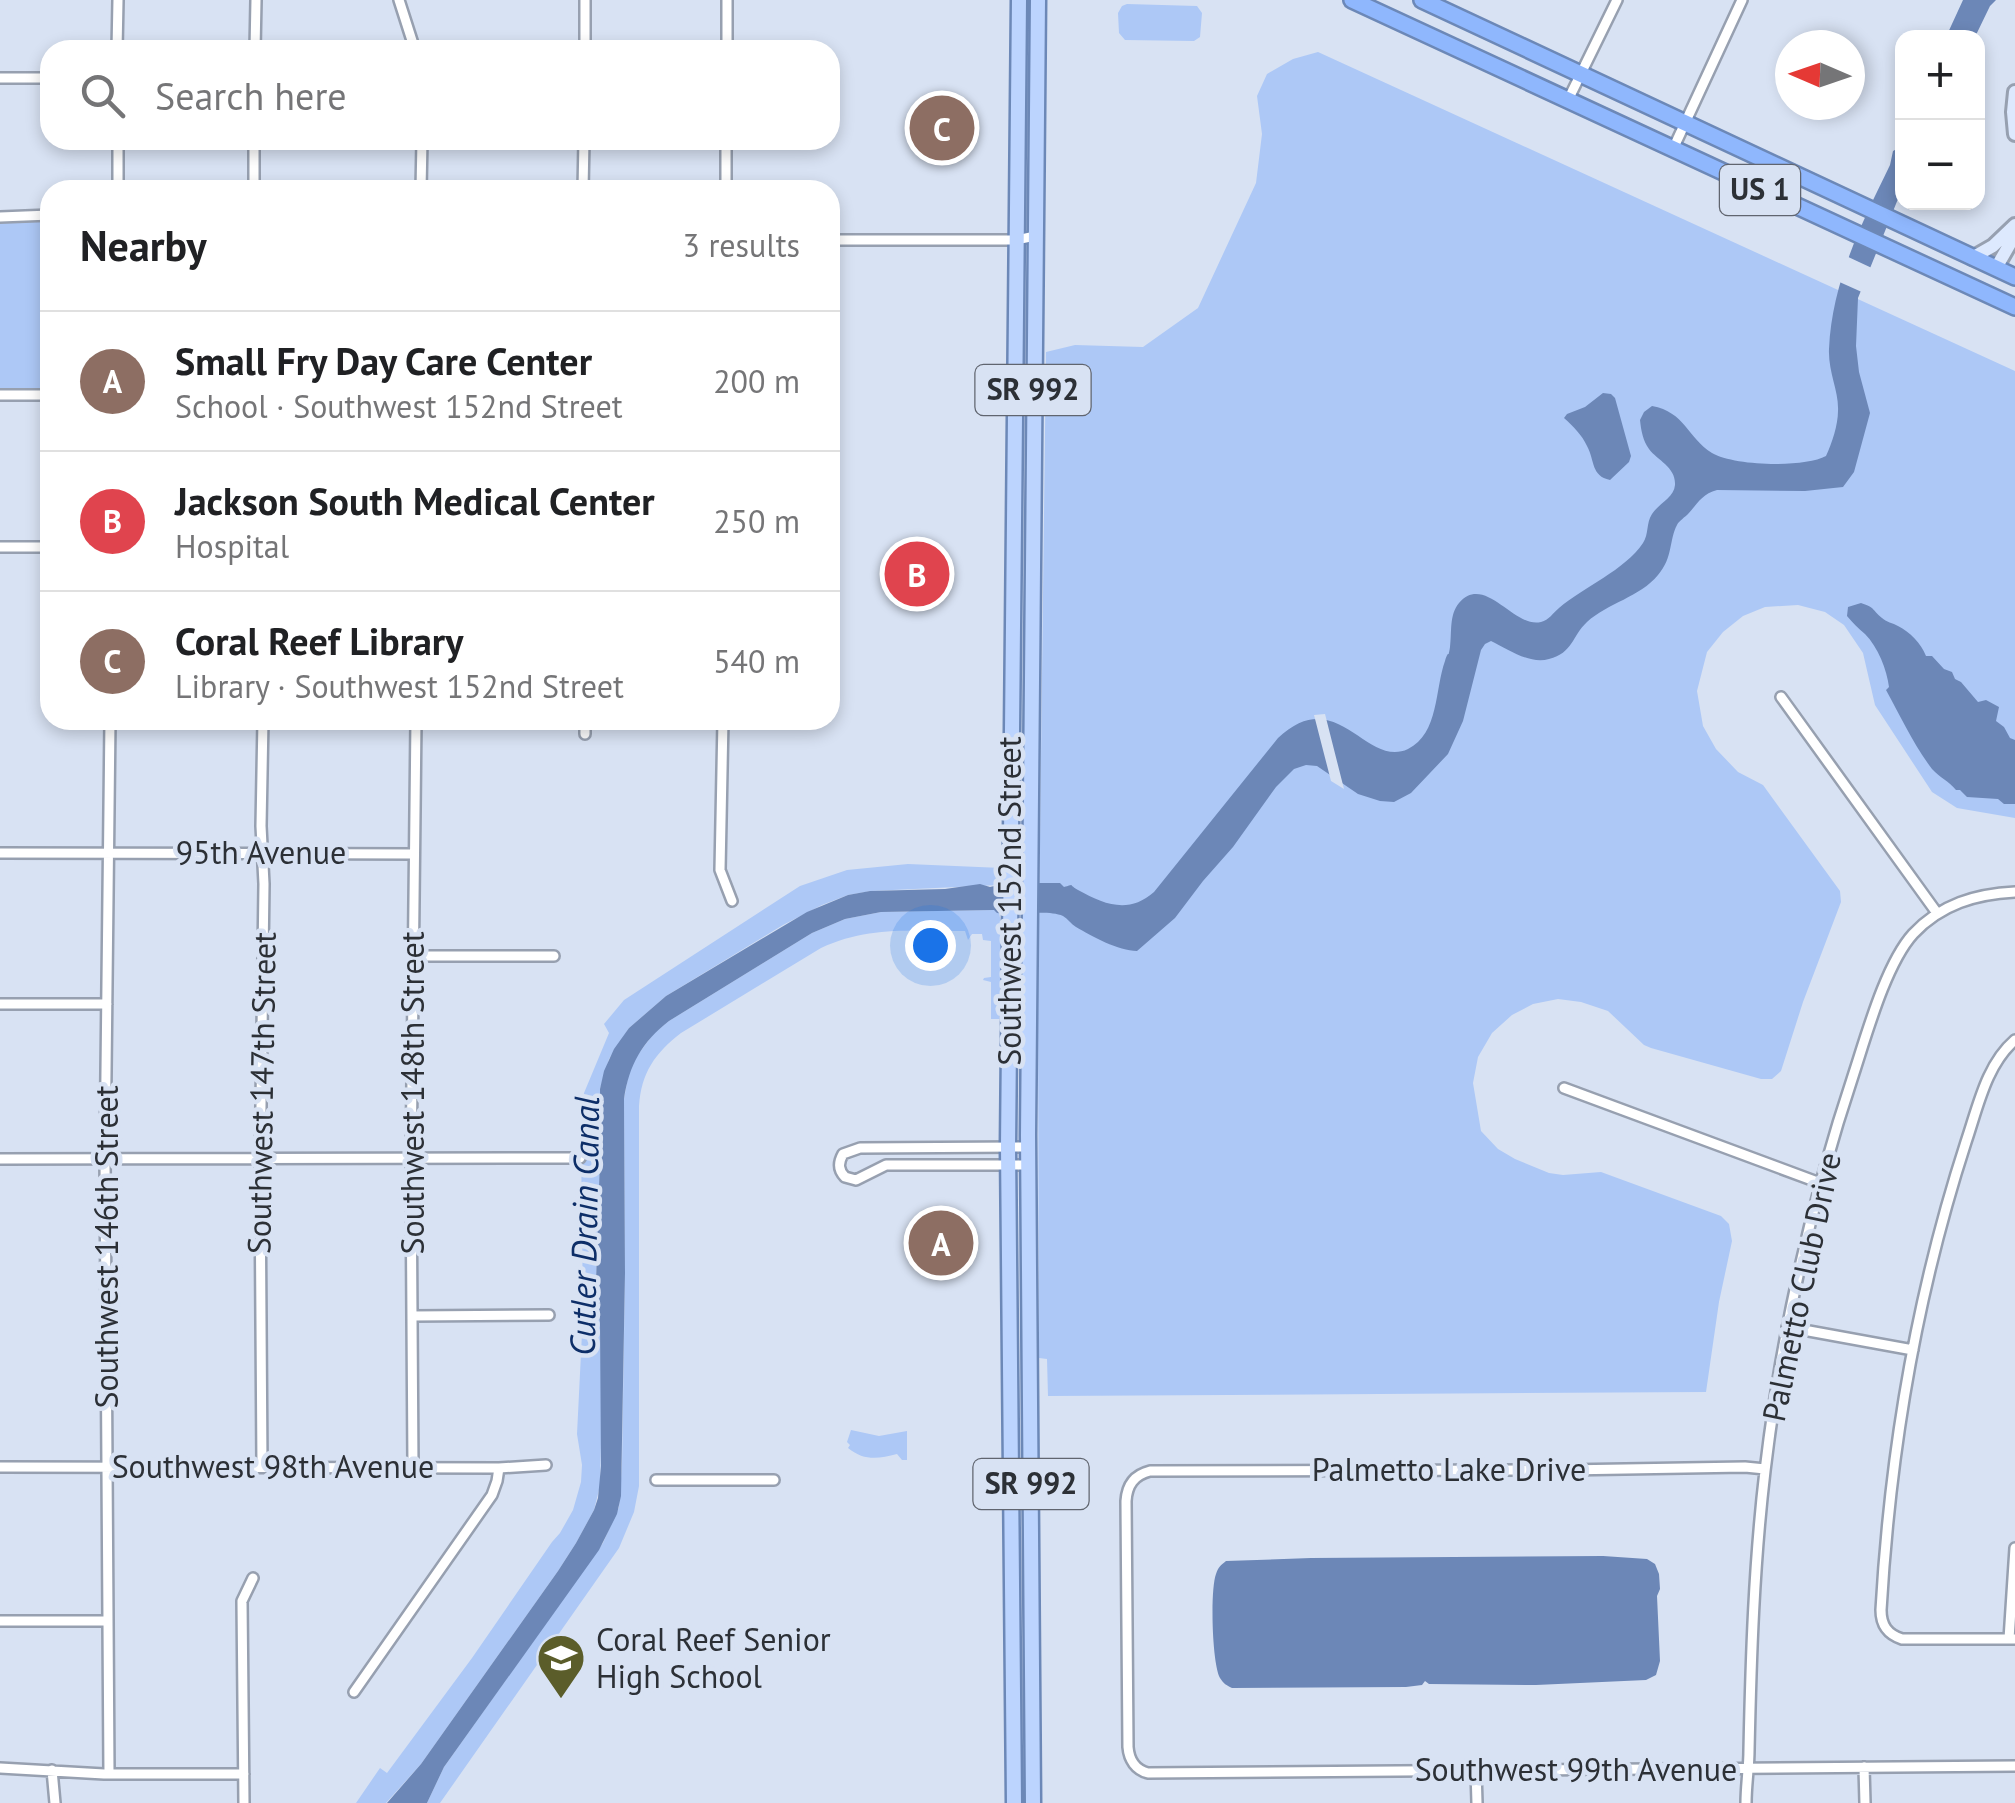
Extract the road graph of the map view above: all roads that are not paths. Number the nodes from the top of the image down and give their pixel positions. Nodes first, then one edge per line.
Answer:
1 (118, 0) edge
2 (256, 0) edge
3 (399, 0) edge
4 (585, 0) edge
5 (726, 0) edge
6 (1018, 0) edge
7 (1038, 0) edge
8 (1352, 0) edge
9 (1422, 0) edge
10 (1617, 0) edge
11 (1742, 0) edge
12 (118, 40) edge
13 (256, 40) edge
14 (412, 40) edge
15 (584, 40) edge
16 (726, 40) edge
17 (1019, 64) junction
18 (1580, 75) junction
19 (1037, 76) junction
20 (0, 78) edge
21 (40, 78) edge
22 (2015, 92) edge
23 (1568, 100) junction
24 (1685, 124) junction
25 (2015, 134) edge
26 (1673, 149) junction
27 (118, 150) edge
28 (254, 150) edge
29 (422, 150) edge
30 (584, 150) edge
31 (726, 150) edge
32 (118, 180) edge
33 (254, 180) edge
34 (420, 180) edge
35 (583, 180) edge
36 (726, 180) edge
37 (40, 216) edge
38 (0, 217) edge
39 (2015, 224) edge
40 (2015, 235) edge
41 (1036, 236) junction
42 (840, 240) edge
43 (1016, 240) junction
44 (1972, 258) junction
45 (1996, 268) junction
46 (2015, 277) edge
47 (1953, 278) junction
48 (2015, 306) edge
49 (40, 395) edge
50 (0, 396) edge
51 (40, 547) edge
52 (0, 548) edge
53 (1781, 697) dead end
54 (110, 730) edge
55 (262, 730) edge
56 (416, 730) edge
57 (585, 730) edge
58 (723, 730) edge
59 (585, 734) dead end
60 (0, 853) edge
61 (263, 853) junction
62 (108, 854) junction
63 (414, 854) junction
64 (2015, 892) edge
65 (732, 902) dead end
66 (1936, 913) junction
67 (412, 956) junction
68 (554, 956) dead end
69 (0, 1004) edge
70 (107, 1004) junction
71 (2015, 1040) edge
72 (1564, 1088) dead end
73 (1008, 1147) junction
74 (1028, 1147) junction
75 (260, 1158) junction
76 (411, 1158) junction
77 (580, 1158) dead end
78 (0, 1159) edge
79 (106, 1159) junction
80 (1008, 1165) junction
81 (1029, 1165) junction
82 (1820, 1183) junction
83 (549, 1315) dead end
84 (413, 1316) junction
85 (1786, 1326) junction
86 (1912, 1350) junction
87 (546, 1465) dead end
88 (108, 1466) junction
89 (262, 1466) junction
90 (0, 1467) edge
91 (412, 1467) junction
92 (499, 1468) junction
93 (1765, 1468) junction
94 (656, 1480) dead end
95 (774, 1480) dead end
96 (2015, 1548) edge
97 (253, 1578) dead end
98 (0, 1621) edge
99 (108, 1621) junction
100 (2012, 1639) edge
101 (354, 1692) dead end
102 (2015, 1766) edge
103 (1864, 1767) junction
104 (0, 1768) edge
105 (1138, 1768) joint
106 (1748, 1768) junction
107 (52, 1770) junction
108 (1476, 1770) junction
109 (109, 1774) junction
110 (244, 1774) junction
111 (55, 1803) edge
112 (244, 1803) edge
113 (1014, 1803) edge
114 (1033, 1803) edge
115 (1477, 1803) edge
116 (1746, 1803) edge
117 (1865, 1803) edge

1 - 12 street
2 - 13 street
3 - 14 street
4 - 15 street
5 - 16 street
6 - 17 main road, Southwest 152nd Street / SR 992
7 - 19 main road, Southwest 152nd Street / SR 992
8 - 23 highway, US 1
9 - 18 highway, US 1
10 - 18 street
11 - 24 street
17 - 19 main road
17 - 43 main road, Southwest 152nd Street / SR 992
18 - 23 street
18 - 24 highway, US 1
19 - 41 main road, Southwest 152nd Street / SR 992
20 - 21 street
22 - 25 street
23 - 26 highway, US 1
24 - 26 street
24 - 44 highway, US 1
26 - 47 highway, US 1
27 - 32 street
28 - 33 street
29 - 34 street
30 - 35 street
31 - 36 street
37 - 38 street
39 - 44 street
40 - 45 street
41 - 43 street
41 - 74 main road, Southwest 152nd Street / SR 992
42 - 43 street
43 - 73 main road, Southwest 152nd Street / SR 992
44 - 45 highway, US 1
45 - 46 highway, US 1
45 - 47 highway
47 - 48 highway, US 1
49 - 50 street
51 - 52 street
53 - 66 street
54 - 62 street, Southwest 146th Street
55 - 61 street, Southwest 147th Street
56 - 63 street, Southwest 148th Street
57 - 59 street
58 - 65 street
60 - 62 street, 95th Avenue
61 - 62 street, 95th Avenue
61 - 63 street, 95th Avenue
61 - 75 street, Southwest 147th Street
62 - 70 street, Southwest 146th Street
63 - 67 street, Southwest 148th Street
64 - 66 street, Palmetto Club Drive
66 - 82 street, Palmetto Club Drive
67 - 68 street
67 - 76 street, Southwest 148th Street
69 - 70 street
70 - 79 street, Southwest 146th Street
71 - 86 street
72 - 82 street
73 - 74 street
73 - 80 main road, Southwest 152nd Street / SR 992
73 - 80 street
74 - 81 main road, Southwest 152nd Street / SR 992
75 - 76 street
75 - 79 street
75 - 89 street, Southwest 147th Street
76 - 77 street
76 - 84 street, Southwest 148th Street
78 - 79 street
79 - 88 street, Southwest 146th Street
80 - 81 street
80 - 113 main road, Southwest 152nd Street / SR 992
81 - 114 main road, Southwest 152nd Street / SR 992
82 - 85 street, Palmetto Club Drive
83 - 84 street
84 - 91 street, Southwest 148th Street
85 - 86 street
85 - 93 street, Palmetto Club Drive
86 - 100 street
87 - 92 street, Southwest 98th Avenue
88 - 89 street, Southwest 98th Avenue
88 - 90 street, Southwest 98th Avenue
88 - 99 street, Southwest 146th Street
89 - 91 street, Southwest 98th Avenue
91 - 92 street, Southwest 98th Avenue
92 - 101 street
93 - 105 street, Palmetto Lake Drive
93 - 106 street, Palmetto Club Drive
94 - 95 street
96 - 100 street
97 - 110 street
98 - 99 street
99 - 109 street, Southwest 146th Street
102 - 103 street, Southwest 99th Avenue
103 - 106 street, Southwest 99th Avenue
103 - 117 street
104 - 107 street
105 - 108 street, Southwest 99th Avenue
106 - 108 street, Southwest 99th Avenue
106 - 116 street, Palmetto Club Drive
107 - 109 street
107 - 111 street
108 - 115 street
109 - 110 street
110 - 112 street

